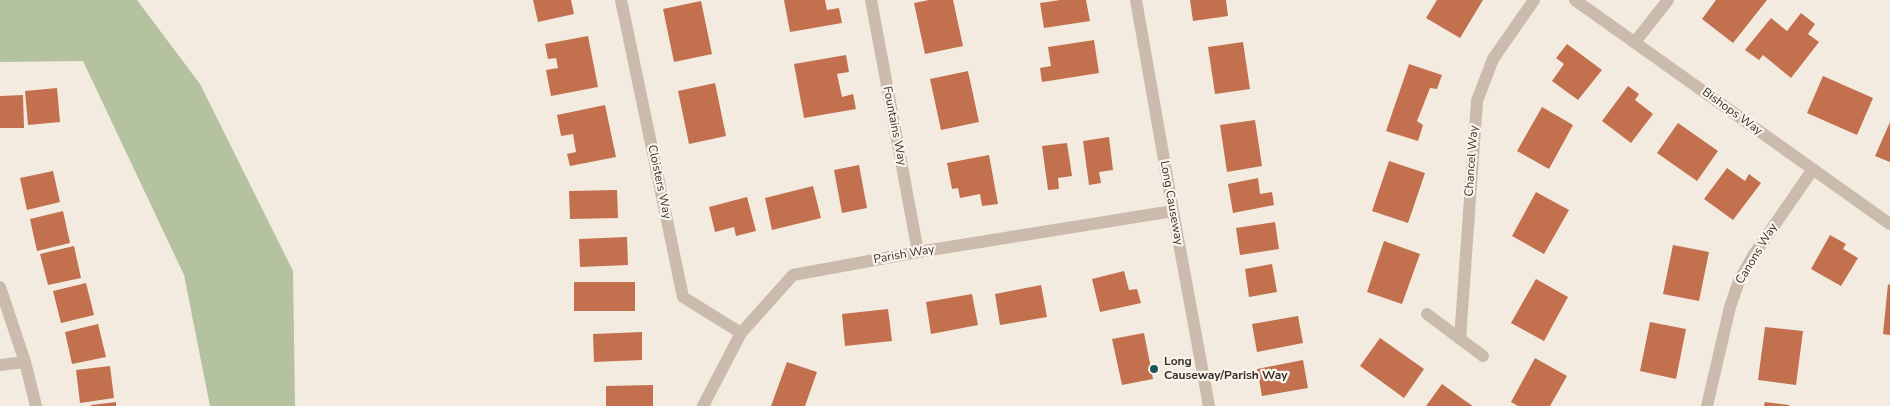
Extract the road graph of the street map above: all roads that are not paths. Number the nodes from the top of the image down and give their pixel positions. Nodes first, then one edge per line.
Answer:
1 (622, 0) edge
2 (871, 0) edge
3 (1136, 0) edge
4 (1534, 0) edge
5 (1575, 0) edge
6 (1668, 0) edge
7 (1635, 42) junction
8 (1813, 170) junction
9 (1173, 211) junction
10 (1890, 224) edge
11 (918, 252) junction
12 (0, 287) edge
13 (1428, 314) dead end
14 (742, 333) junction
15 (1460, 339) junction
16 (1483, 356) dead end
17 (25, 362) junction
18 (0, 365) edge
19 (36, 406) edge
20 (703, 406) edge
21 (1209, 406) edge
22 (1707, 406) edge

1 - 14 street, Cloisters Way
2 - 11 street, Fountains Way
3 - 9 street, Long Causeway
4 - 15 street, Chancel Way
5 - 7 street, Bishops Way
6 - 7 street
7 - 8 street, Bishops Way
8 - 10 street, Bishops Way
8 - 22 street, Canons Way
9 - 11 street, Parish Way
9 - 21 street, Long Causeway
11 - 14 street, Parish Way
12 - 17 street
13 - 15 street
14 - 20 street, Parish Way
15 - 16 street
17 - 18 street
17 - 19 street

